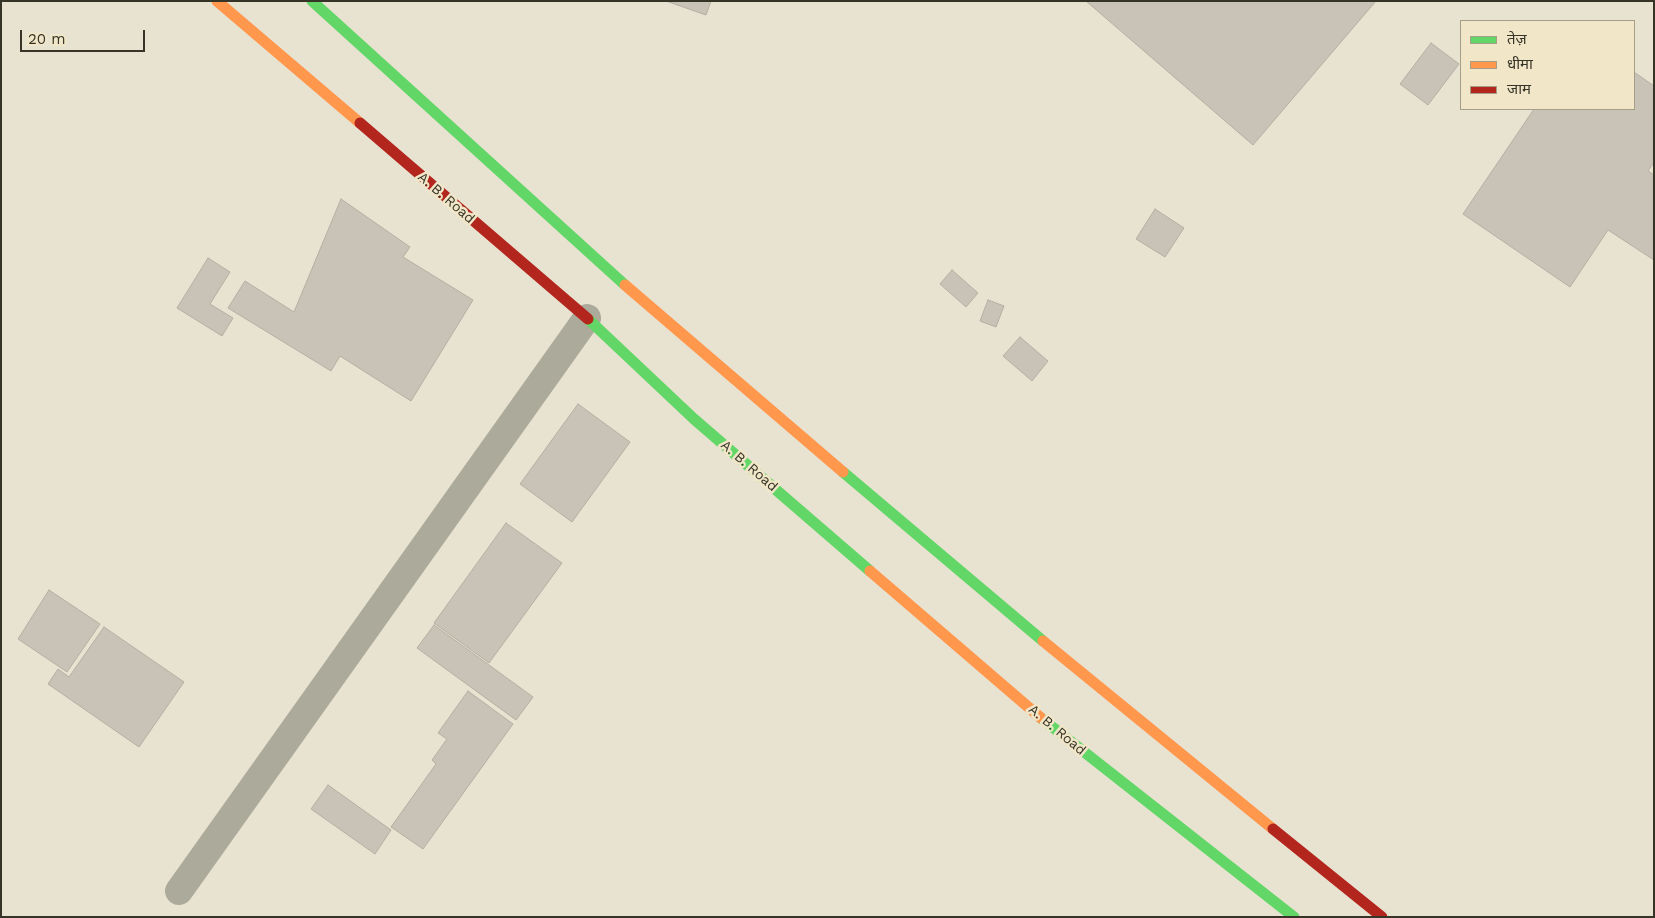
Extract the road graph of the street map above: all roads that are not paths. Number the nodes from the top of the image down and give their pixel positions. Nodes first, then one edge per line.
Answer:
1 (217, 1) edge
2 (312, 1) edge
3 (587, 318) junction
4 (179, 891) dead end
5 (1294, 917) edge
6 (1382, 917) edge

1 - 3 main road, A. B. Road
2 - 6 main road
3 - 4 street
3 - 5 main road, A. B. Road

